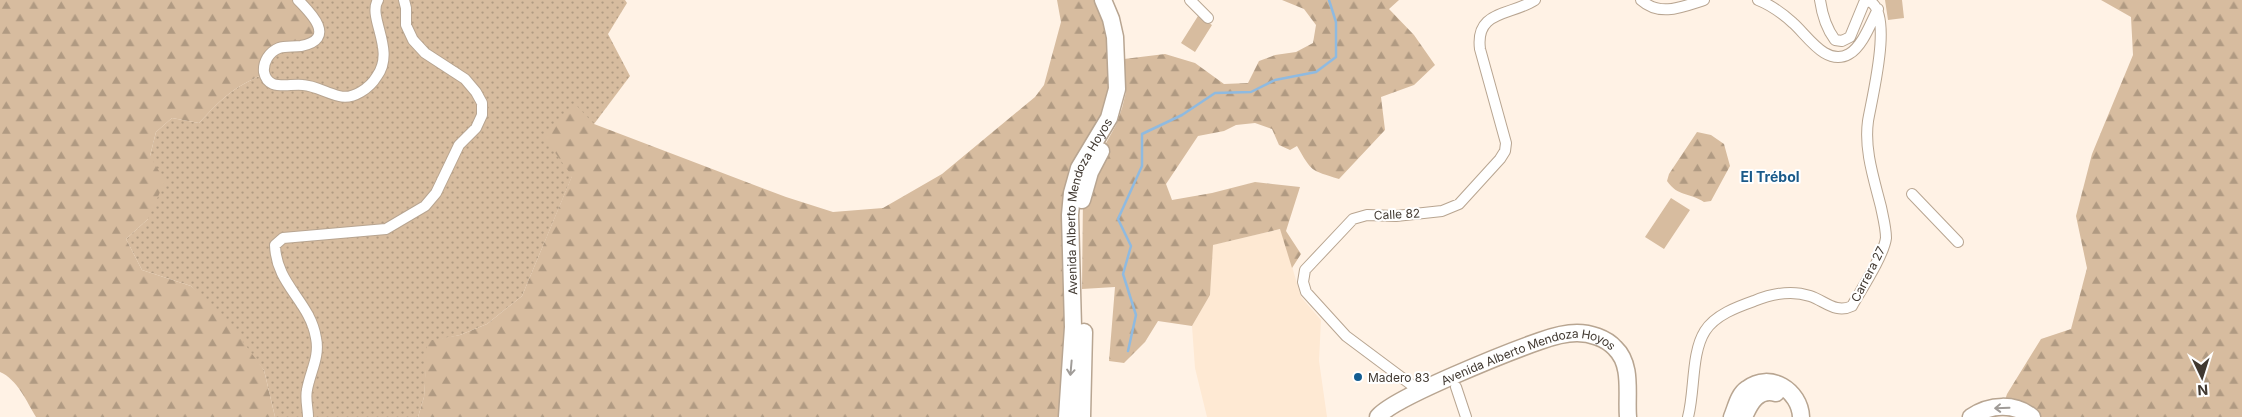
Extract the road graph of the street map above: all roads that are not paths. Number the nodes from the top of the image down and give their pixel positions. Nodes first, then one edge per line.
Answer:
1 (298, 0) edge
2 (378, 0) edge
3 (404, 0) edge
4 (1103, 0) edge
5 (1114, 0) edge
6 (1190, 0) edge
7 (1535, 0) edge
8 (1641, 0) edge
9 (1704, 0) edge
10 (1758, 0) edge
11 (1820, 0) edge
12 (1869, 1) edge
13 (1878, 9) junction
14 (1208, 18) dead end
15 (1877, 155) dead end
16 (1872, 168) junction
17 (1912, 194) dead end
18 (1958, 242) dead end
19 (1456, 387) junction
20 (1421, 392) junction
21 (1628, 410) edge
22 (308, 417) edge
23 (1067, 417) edge
24 (1082, 417) edge
25 (1378, 417) edge
26 (1393, 417) edge
27 (1466, 417) edge
28 (1619, 417) edge
29 (1636, 417) edge
30 (1688, 417) edge
31 (1732, 417) edge
32 (1744, 417) edge
33 (1791, 417) edge
34 (1801, 417) edge
35 (1971, 417) edge
36 (2032, 417) edge

1 - 2 street
3 - 22 street
4 -> 23 main road, Avenida Alberto Mendoza Hoyos
5 - 24 main road, Avenida Alberto Mendoza Hoyos
6 - 14 street
7 - 20 street, Calle 82
8 - 9 street
10 - 13 street
11 - 12 street
12 - 13 street
13 - 16 street, Carrera 27
15 - 16 street
16 - 30 street, Carrera 27
17 - 18 street
19 - 26 main road, Avenida Alberto Mendoza Hoyos
19 - 27 street
19 - 28 main road, Avenida Alberto Mendoza Hoyos
20 - 21 main road, Avenida Alberto Mendoza Hoyos
20 - 25 main road, Avenida Alberto Mendoza Hoyos
21 - 29 street
31 - 34 main road
32 - 33 main road
36 -> 35 main road

